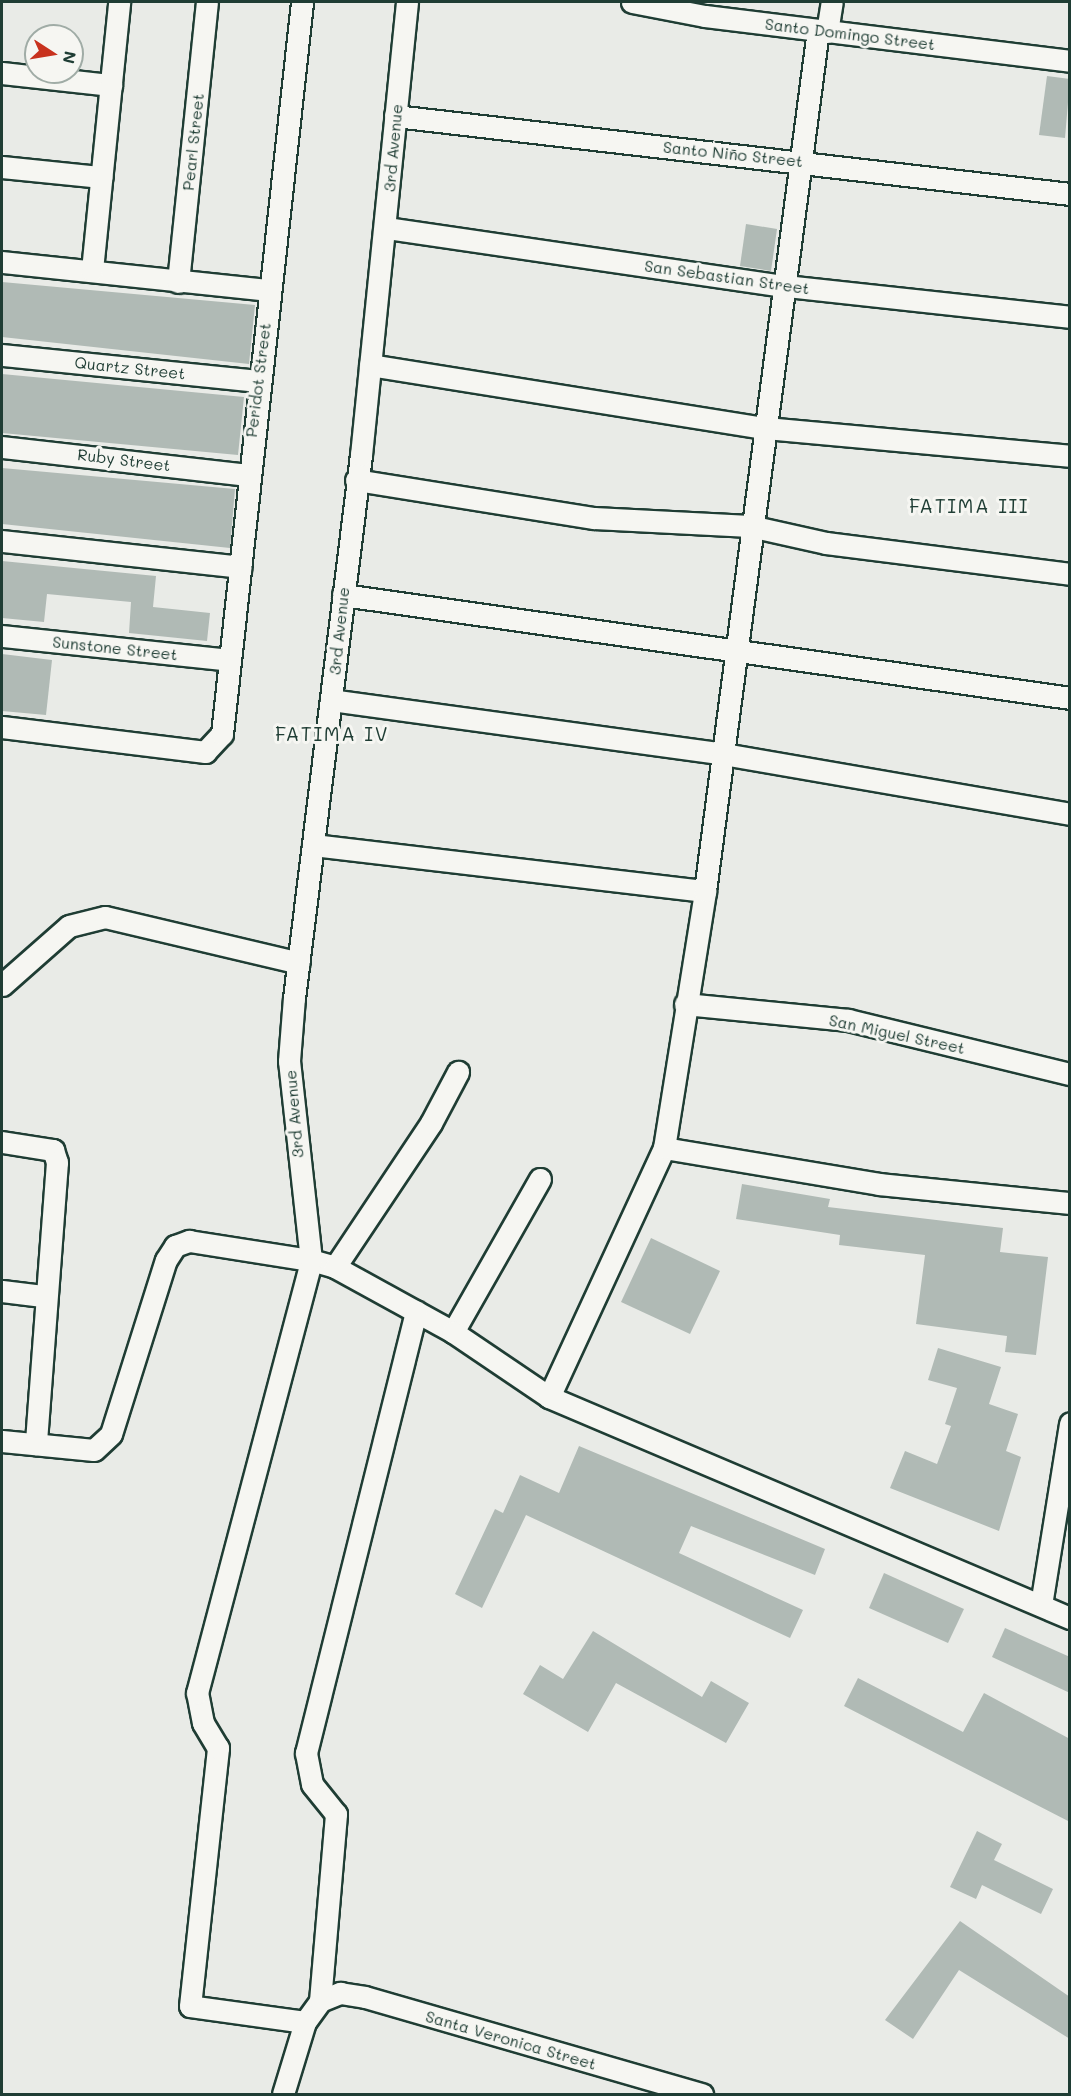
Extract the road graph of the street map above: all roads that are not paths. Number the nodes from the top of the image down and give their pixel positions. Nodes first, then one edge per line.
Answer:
1 (119, 2) edge
2 (207, 2) edge
3 (302, 2) edge
4 (407, 2) edge
5 (632, 2) edge
6 (832, 2) edge
7 (706, 9) edge
8 (823, 31) junction
9 (1070, 61) edge
10 (2, 73) edge
11 (111, 86) junction
12 (395, 116) junction
13 (800, 161) junction
14 (2, 167) edge
15 (101, 177) junction
16 (1070, 194) edge
17 (386, 228) junction
18 (2, 262) edge
19 (92, 270) junction
20 (178, 282) junction
21 (786, 286) junction
22 (269, 290) junction
23 (1070, 317) edge
24 (2, 355) edge
25 (370, 365) junction
26 (258, 381) junction
27 (765, 428) junction
28 (2, 447) edge
29 (1070, 456) edge
30 (246, 475) junction
31 (357, 480) junction
32 (750, 526) junction
33 (2, 541) edge
34 (241, 567) junction
35 (1070, 574) edge
36 (343, 595) junction
37 (2, 636) edge
38 (734, 651) junction
39 (229, 660) junction
40 (1070, 698) edge
41 (331, 700) junction
42 (2, 726) edge
43 (723, 754) junction
44 (1070, 814) edge
45 (313, 844) junction
46 (705, 891) junction
47 (299, 963) junction
48 (2, 985) edge
49 (685, 1004) junction
50 (458, 1072) dead end
51 (1070, 1074) edge
52 (2, 1142) edge
53 (664, 1148) junction
54 (540, 1179) dead end
55 (1070, 1203) edge
56 (311, 1260) junction
57 (335, 1268) junction
58 (2, 1292) edge
59 (43, 1296) junction
60 (416, 1312) junction
61 (453, 1332) junction
62 (549, 1397) junction
63 (1070, 1423) edge
64 (2, 1441) edge
65 (36, 1444) junction
66 (1068, 1453) edge
67 (1041, 1605) junction
68 (1070, 1618) edge
69 (320, 2001) junction
70 (305, 2022) junction
71 (283, 2094) edge
72 (702, 2094) edge

1 - 11 street
2 - 20 street, Pearl Street
3 - 22 street, Peridot Street
4 - 12 street, 3rd Avenue
5 - 7 street, Santo Domingo Street
6 - 8 street
7 - 8 street, Santo Domingo Street
8 - 9 street, Santo Domingo Street
8 - 13 street
10 - 11 street
11 - 15 street
12 - 13 street, Santo Niño Street
12 - 17 street, 3rd Avenue
13 - 16 street, Santo Niño Street
13 - 21 street
14 - 15 street
15 - 19 street
17 - 21 street, San Sebastian Street
17 - 25 street, 3rd Avenue
18 - 19 street
19 - 20 street
20 - 22 street
21 - 23 street, San Sebastian Street
21 - 27 street
22 - 26 street, Peridot Street
24 - 26 street, Quartz Street
25 - 27 street
25 - 31 street, 3rd Avenue
26 - 30 street, Peridot Street
27 - 29 street
27 - 32 street
28 - 30 street, Ruby Street
30 - 34 street, Peridot Street
31 - 32 street
31 - 36 street, 3rd Avenue
32 - 35 street
32 - 38 street
33 - 34 street
34 - 39 street, Peridot Street
36 - 38 street
36 - 41 street, 3rd Avenue
37 - 39 street, Sunstone Street
38 - 40 street
38 - 43 street
39 - 42 street, Peridot Street
41 - 43 street
41 - 45 street, 3rd Avenue
43 - 44 street
43 - 46 street
45 - 46 street
45 - 47 street, 3rd Avenue
46 - 49 street
47 - 48 street
47 - 56 street, 3rd Avenue
49 - 51 street, San Miguel Street
49 - 53 street
50 - 57 street
52 - 59 street
53 - 55 street
53 - 62 street
54 - 61 street
56 - 57 street
56 - 65 street
56 - 70 street
57 - 60 street
58 - 59 street
59 - 65 street
60 - 61 street
60 - 69 street
61 - 62 street
62 - 67 street
63 - 66 street
64 - 65 street
66 - 67 street
67 - 68 street
69 - 70 street
69 - 72 street, Santa Veronica Street
70 - 71 street

